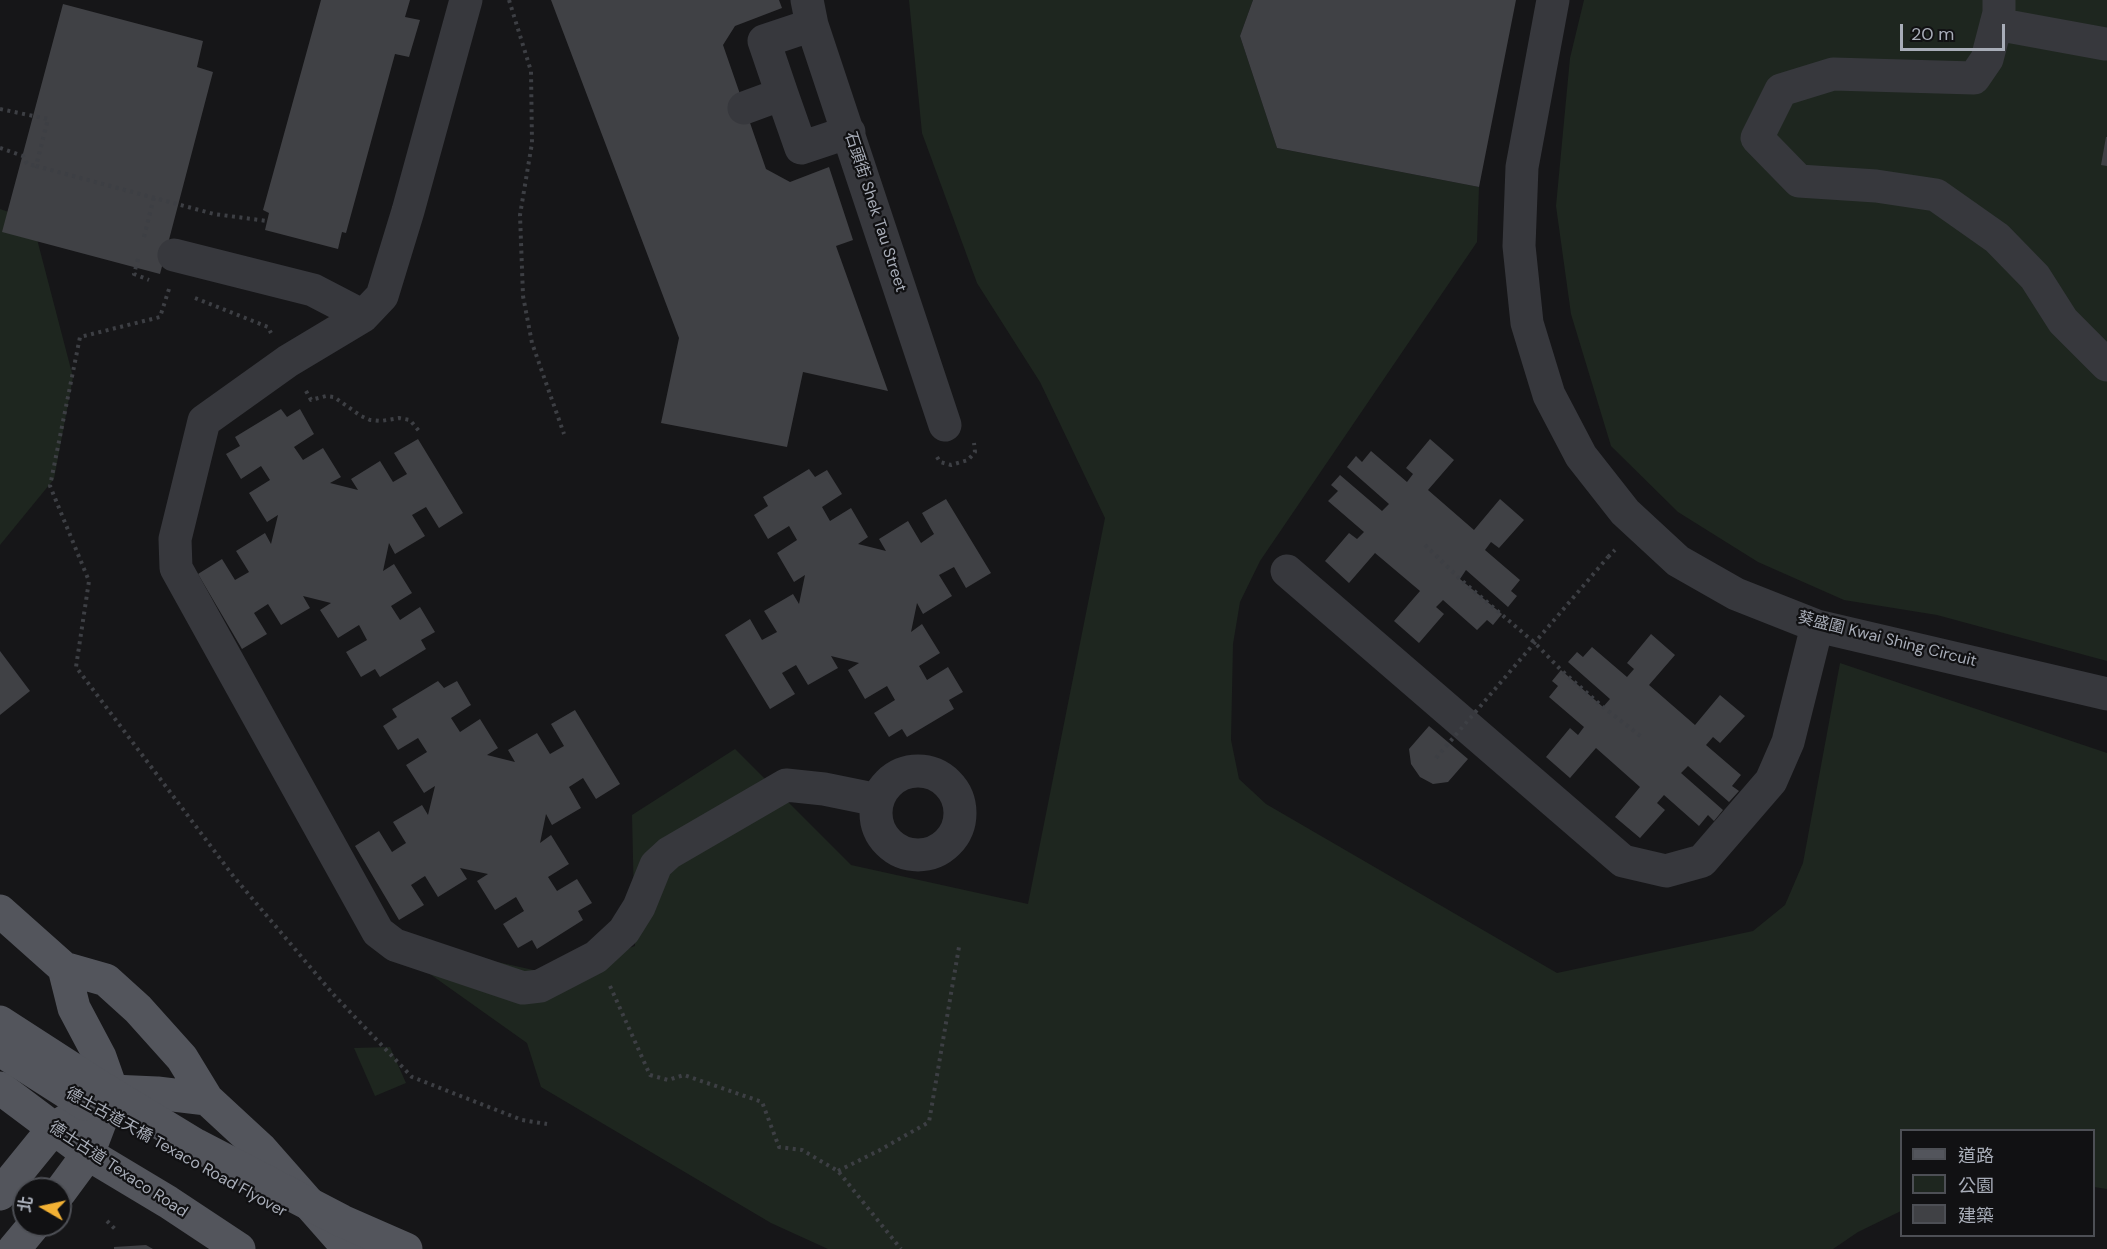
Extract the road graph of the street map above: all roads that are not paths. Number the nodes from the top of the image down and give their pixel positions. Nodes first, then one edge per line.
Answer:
1 (466, 0) edge
2 (1553, 0) edge
3 (809, 12) edge
4 (1998, 12) edge
5 (2105, 44) dead end
6 (782, 94) junction
7 (744, 108) dead end
8 (849, 132) junction
9 (174, 255) dead end
10 (363, 316) junction
11 (2107, 365) edge
12 (945, 424) dead end
13 (1287, 571) dead end
14 (1817, 626) junction
15 (2107, 694) edge
16 (878, 800) dead end
17 (0, 911) edge
18 (64, 968) junction
19 (0, 1022) edge
20 (0, 1044) edge
21 (0, 1050) edge
22 (111, 1090) junction
23 (6, 1093) edge
24 (207, 1099) junction
25 (53, 1129) junction
26 (88, 1154) junction
27 (71, 1177) edge
28 (0, 1194) edge
29 (24, 1237) edge
30 (14, 1249) edge
31 (239, 1249) edge
32 (349, 1249) edge
33 (356, 1249) edge
34 (406, 1249) edge

1 - 10 street
2 - 14 street, 葵盛圍 Kwai Shing Circuit
3 - 6 street
3 - 8 street, 石頭街 Shek Tau Street
4 - 5 street
4 - 11 street
6 - 7 street
6 - 8 street
8 - 12 street, 石頭街 Shek Tau Street
9 - 10 street
10 - 16 street
13 - 14 street
14 - 15 street, 葵盛圍 Kwai Shing Circuit
17 - 18 main road
18 - 22 main road
18 - 24 main road
19 - 34 main road, 德士古道天橋 Texaco Road Flyover, bridge
20 - 23 main road
21 - 33 main road, 德士古道天橋 Texaco Road Flyover, bridge
22 - 24 main road
22 - 25 main road
22 - 26 main road
23 - 25 main road, 德士古道 Texaco Road
24 - 32 main road
25 - 26 main road, 德士古道 Texaco Road
25 - 28 main road
26 - 27 main road
26 - 31 main road, 德士古道 Texaco Road
29 - 30 main road

